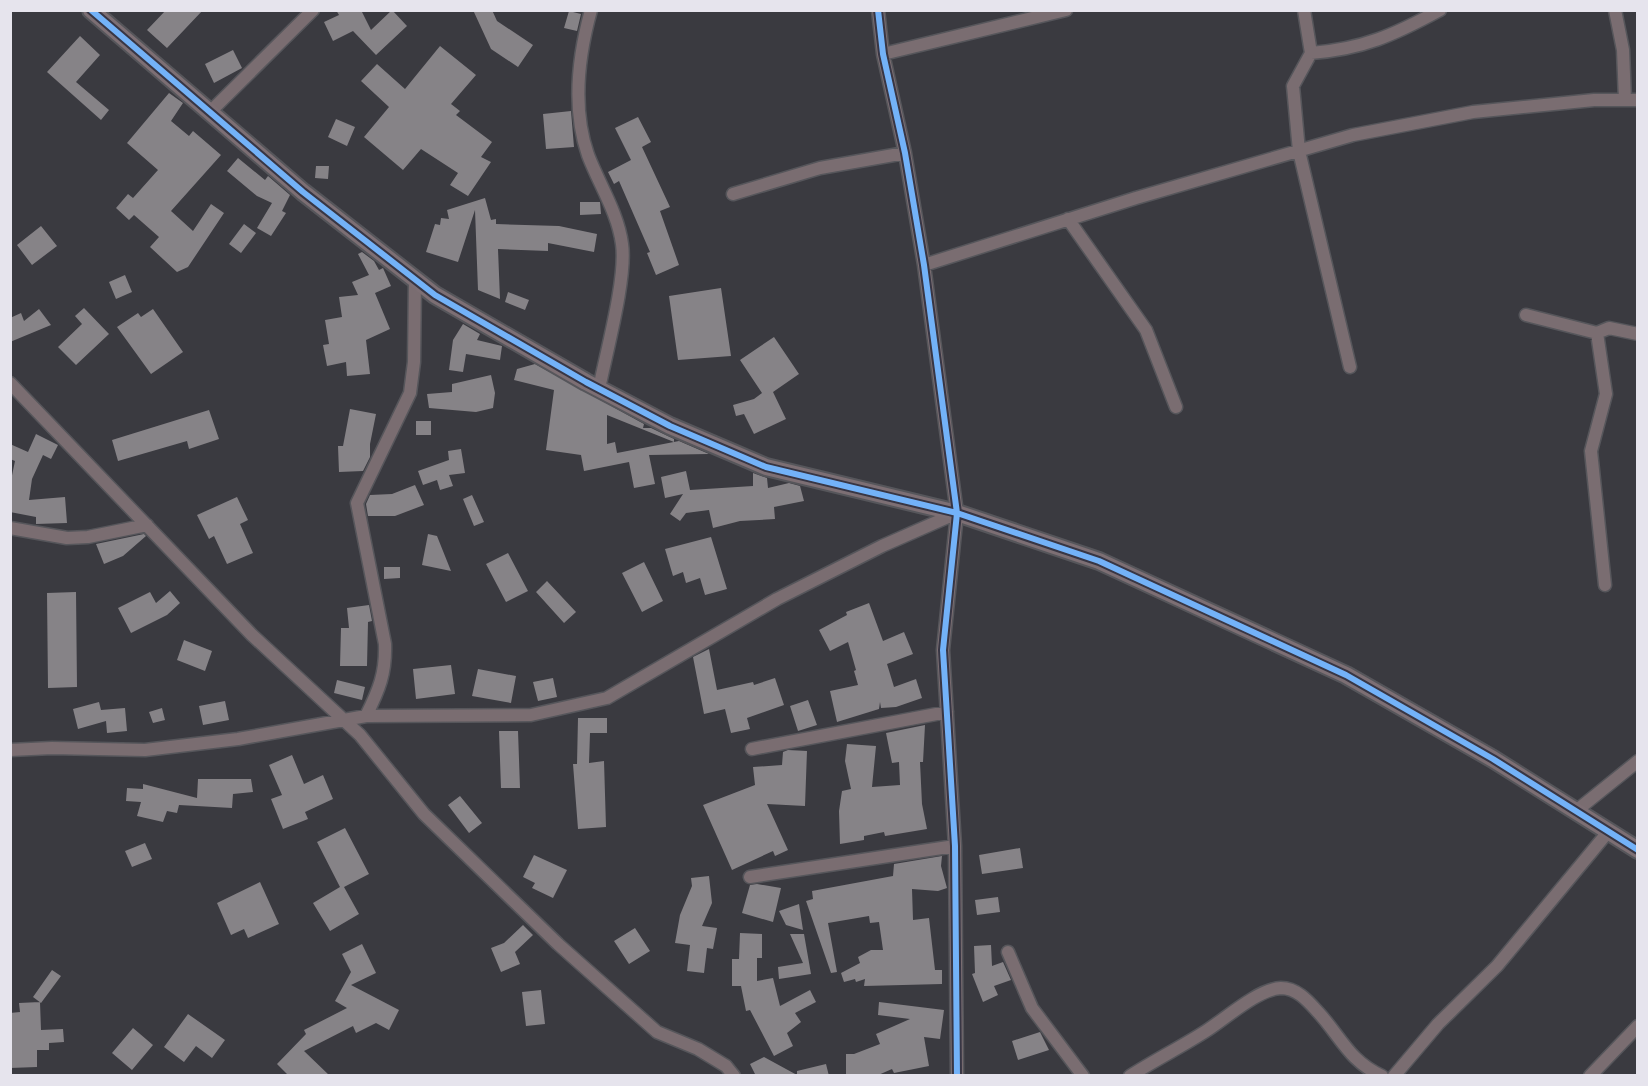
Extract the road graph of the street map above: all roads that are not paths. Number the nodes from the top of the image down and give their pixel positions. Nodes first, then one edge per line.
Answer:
1 (91, 10) edge
2 (313, 10) edge
3 (591, 10) edge
4 (878, 10) edge
5 (1066, 10) edge
6 (1304, 10) edge
7 (1440, 10) edge
8 (1615, 10) edge
9 (1311, 52) junction
10 (882, 54) junction
11 (1631, 100) edge
12 (210, 112) junction
13 (1299, 151) junction
14 (905, 153) junction
15 (733, 194) dead end
16 (1068, 219) junction
17 (924, 265) junction
18 (415, 279) junction
19 (1526, 315) dead end
20 (1597, 333) junction
21 (1638, 334) edge
22 (1350, 367) dead end
23 (10, 383) edge
24 (599, 389) junction
25 (1176, 408) dead end
26 (957, 513) junction
27 (147, 525) junction
28 (10, 528) edge
29 (1605, 585) dead end
30 (947, 712) junction
31 (366, 716) junction
32 (343, 720) junction
33 (752, 749) dead end
34 (10, 750) edge
35 (1638, 761) edge
36 (1576, 811) junction
37 (1608, 832) junction
38 (955, 846) junction
39 (1638, 850) edge
40 (750, 877) dead end
41 (1008, 952) dead end
42 (1638, 1026) edge
43 (734, 1076) edge
44 (957, 1076) edge
45 (1083, 1076) edge
46 (1130, 1076) edge
47 (1382, 1076) edge
48 (1394, 1076) edge
49 (1590, 1076) edge

1 - 12 street
2 - 12 street
3 - 24 street
4 - 10 street
5 - 10 street
6 - 9 street
7 - 9 street
8 - 11 street
9 - 13 street
10 - 14 street
11 - 13 street
12 - 18 street
13 - 16 street
13 - 22 street
14 - 15 street
14 - 17 street
16 - 17 street
16 - 25 street
17 - 26 street
18 - 24 street
18 - 31 street
19 - 20 street
20 - 21 street
20 - 29 street
23 - 27 street
24 - 26 street
26 - 30 street
26 - 31 street
26 - 36 street
27 - 28 street
27 - 32 street
30 - 33 street
30 - 38 street
31 - 32 street
32 - 34 street
32 - 43 street
35 - 36 street
36 - 37 street
37 - 39 street
37 - 48 street
38 - 40 street
38 - 44 street
41 - 45 street
42 - 49 street
46 - 47 street

